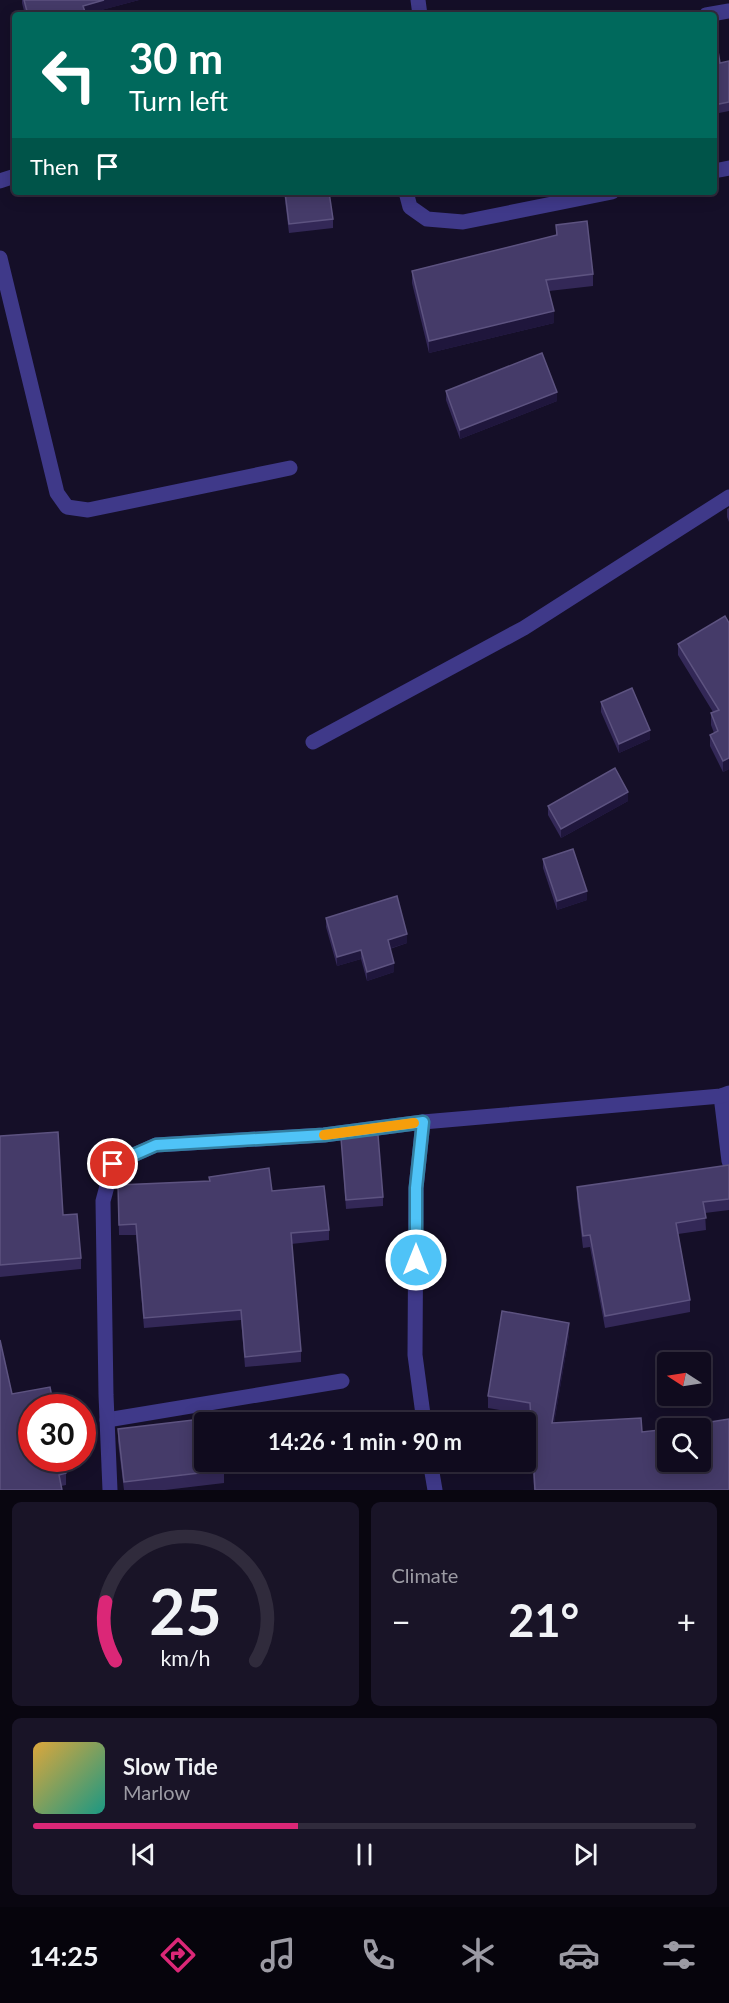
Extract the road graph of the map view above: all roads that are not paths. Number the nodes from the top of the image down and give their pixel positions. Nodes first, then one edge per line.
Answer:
1 (407, 195) edge
2 (597, 195) edge
3 (0, 258) edge
4 (290, 468) dead end
5 (729, 496) edge
6 (313, 742) dead end
7 (725, 1094) edge
8 (423, 1122) junction
9 (729, 1161) edge
10 (342, 1381) dead end
11 (423, 1412) edge
12 (107, 1420) junction
13 (432, 1472) edge
14 (110, 1490) edge
15 (435, 1490) edge

1 - 2 street
3 - 4 street
5 - 6 street
7 - 8 street
7 - 9 street
8 - 11 street
8 - 12 street
10 - 12 street
12 - 14 street
13 - 15 street

